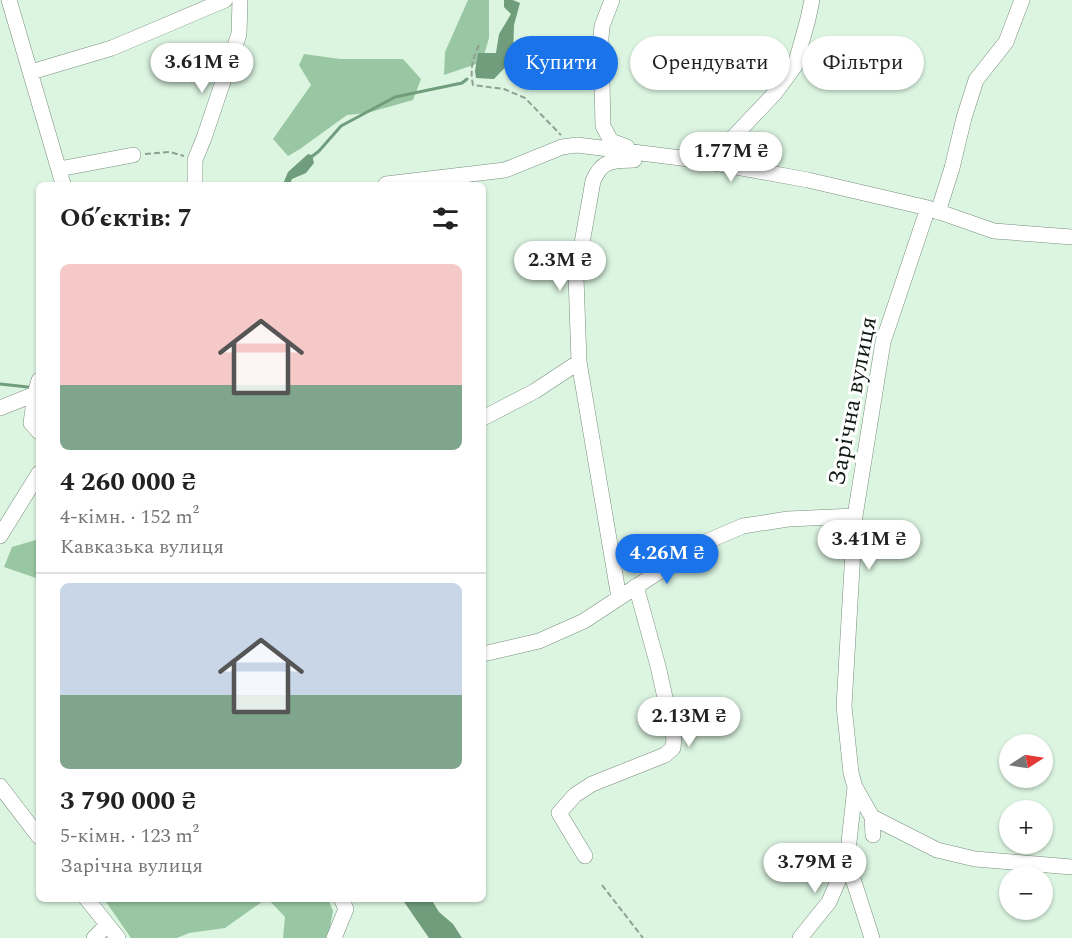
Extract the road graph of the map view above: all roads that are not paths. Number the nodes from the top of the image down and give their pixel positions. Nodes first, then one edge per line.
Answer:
1 (9, 0) edge
2 (225, 0) edge
3 (240, 0) edge
4 (612, 0) edge
5 (812, 0) edge
6 (1022, 0) edge
7 (31, 72) junction
8 (133, 155) road end
9 (652, 155) junction
10 (696, 160) junction
11 (59, 169) junction
12 (62, 182) edge
13 (195, 182) edge
14 (403, 182) edge
15 (933, 210) junction
16 (1072, 237) edge
17 (579, 362) junction
18 (36, 388) edge
19 (36, 393) edge
20 (0, 408) edge
21 (486, 416) edge
22 (36, 429) edge
23 (36, 478) edge
24 (855, 516) junction
25 (0, 536) edge
26 (636, 586) junction
27 (619, 598) junction
28 (486, 653) edge
29 (0, 786) edge
30 (855, 787) junction
31 (872, 817) junction
32 (36, 833) edge
33 (873, 835) dead end
34 (585, 856) dead end
35 (847, 860) junction
36 (1072, 867) edge
37 (89, 902) edge
38 (343, 902) edge
39 (106, 926) junction
40 (94, 938) edge
41 (118, 938) edge
42 (334, 938) edge
43 (800, 938) edge
44 (872, 938) edge

1 - 7 street
2 - 7 street
3 - 13 street
4 - 9 street
5 - 10 street
6 - 15 street, Зарічна вулиця
7 - 11 street
8 - 11 street
9 - 10 street
9 - 14 street
9 - 17 street
10 - 15 street
11 - 12 street
15 - 16 street
15 - 24 street, Зарічна вулиця
17 - 21 street
17 - 27 street
18 - 20 street
19 - 22 street
23 - 25 street
24 - 26 street
24 - 30 street, Зарічна вулиця
26 - 27 street
26 - 34 street
27 - 28 street
29 - 32 street
30 - 31 street, Зарічна вулиця
30 - 35 street, Зарічна вулиця
31 - 33 street
31 - 36 street
35 - 43 street
35 - 44 street, Зарічна вулиця
37 - 39 street
38 - 42 street
39 - 40 street
39 - 41 street

